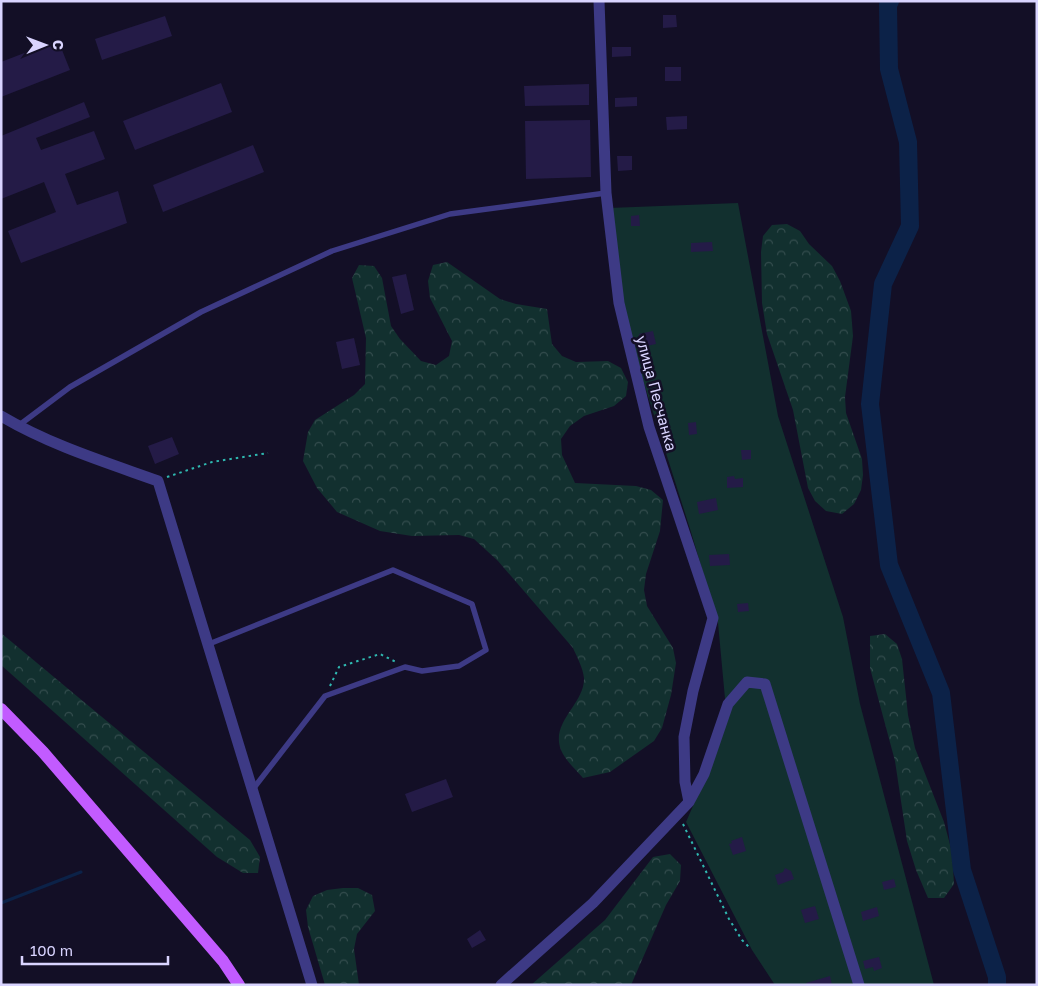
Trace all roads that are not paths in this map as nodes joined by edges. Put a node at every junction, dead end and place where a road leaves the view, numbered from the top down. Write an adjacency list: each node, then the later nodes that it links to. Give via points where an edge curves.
1 (599, 1): 2 (street, улица Песчанка)
2 (606, 193): 4 (lane, via 450,214 332,251 201,312 70,387); 8 (street, улица Песчанка, via 618,303 648,427 713,618 684,737)
3 (1, 416): 4 (street)
4 (18, 426): 5 (street, via 83,454 158,480)
5 (209, 644): 7 (street); 7 (lane, via 393,570 472,604 486,650 459,666 422,670 405,667 324,696)
6 (1, 709): 9 (main road, via 43,752 223,960)
7 (253, 788): 10 (street)
8 (689, 802): 11 (street, via 593,903); 12 (street, via 704,774 728,704 747,682 765,684)
9 (239, 985)
10 (312, 985)
11 (501, 985)
12 (859, 985)

